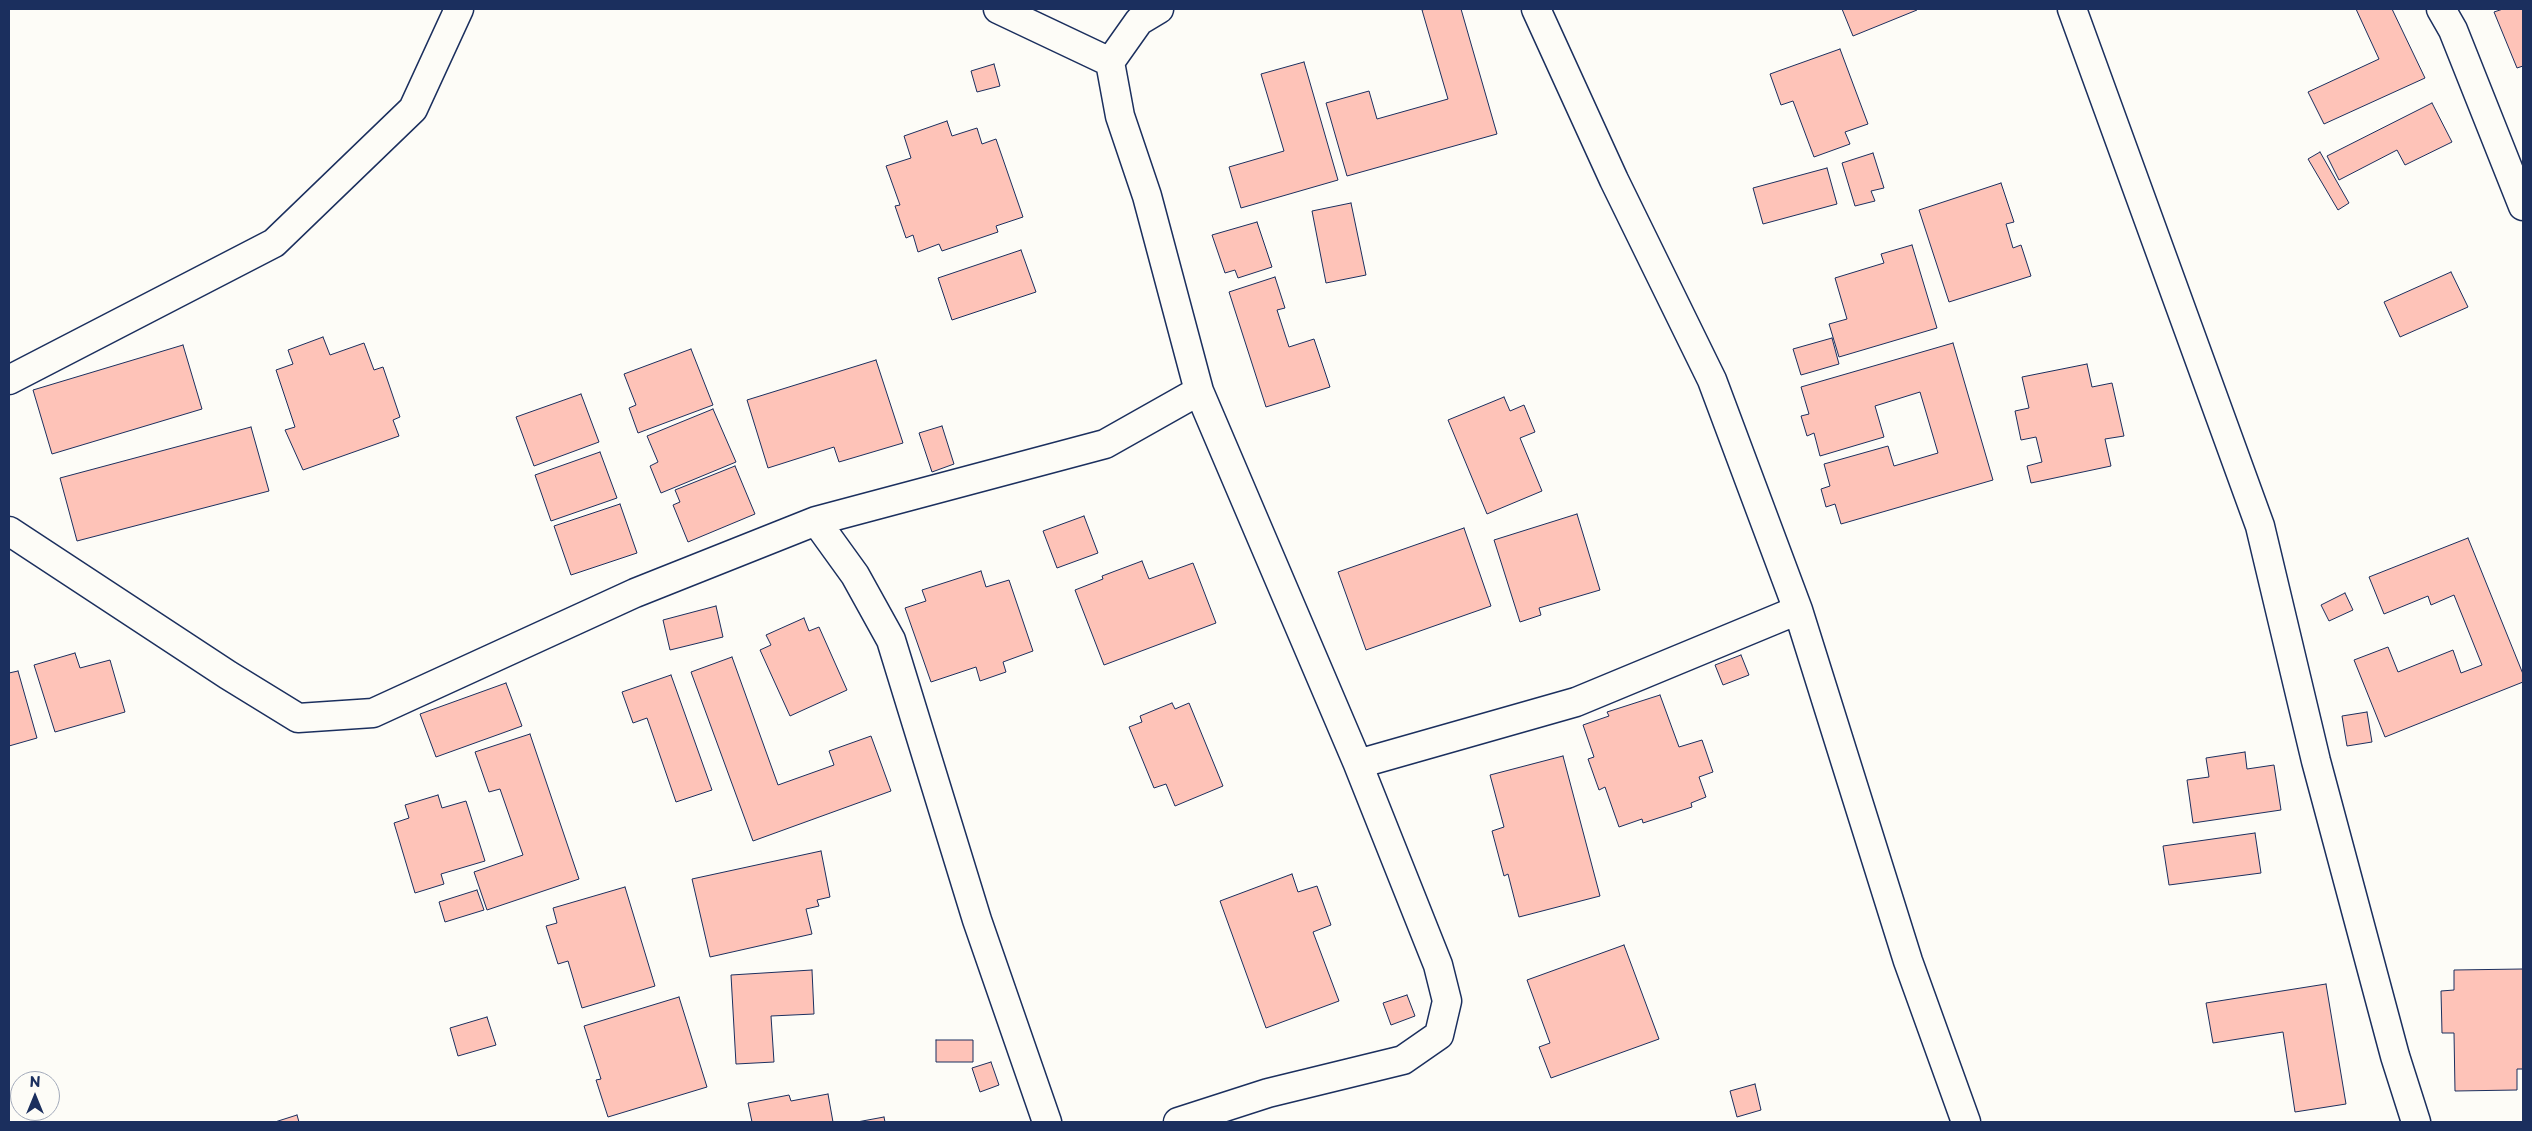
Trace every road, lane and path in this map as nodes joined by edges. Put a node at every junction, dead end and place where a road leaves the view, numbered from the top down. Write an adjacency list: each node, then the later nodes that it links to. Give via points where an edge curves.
1 (459, 9): 9 (street, via 413,109 274,243)
2 (998, 9): 7 (street)
3 (1159, 9): 7 (street, via 1139,21)
4 (1536, 9): 13 (street, via 1614,180 1712,380)
5 (2072, 9): 18 (street, via 2260,526 2316,761 2395,1056)
6 (2441, 9): 8 (street, via 2453,30)
7 (1110, 62): 10 (street, via 1120,116 1147,196)
8 (2523, 206)
9 (9, 380)
10 (1199, 390): 11 (street, via 1105,444); 14 (street)
11 (816, 521): 12 (street, via 635,593 373,713 298,718); 15 (street, via 855,575 891,640 977,920)
12 (9, 531)
13 (1798, 610): 14 (street, via 1576,702); 17 (street, via 1908,961)
14 (1358, 764): 16 (street, via 1438,964 1447,1001 1439,1035 1403,1060 1268,1094)
15 (1047, 1122)
16 (1178, 1122)
17 (1966, 1122)
18 (2416, 1122)

